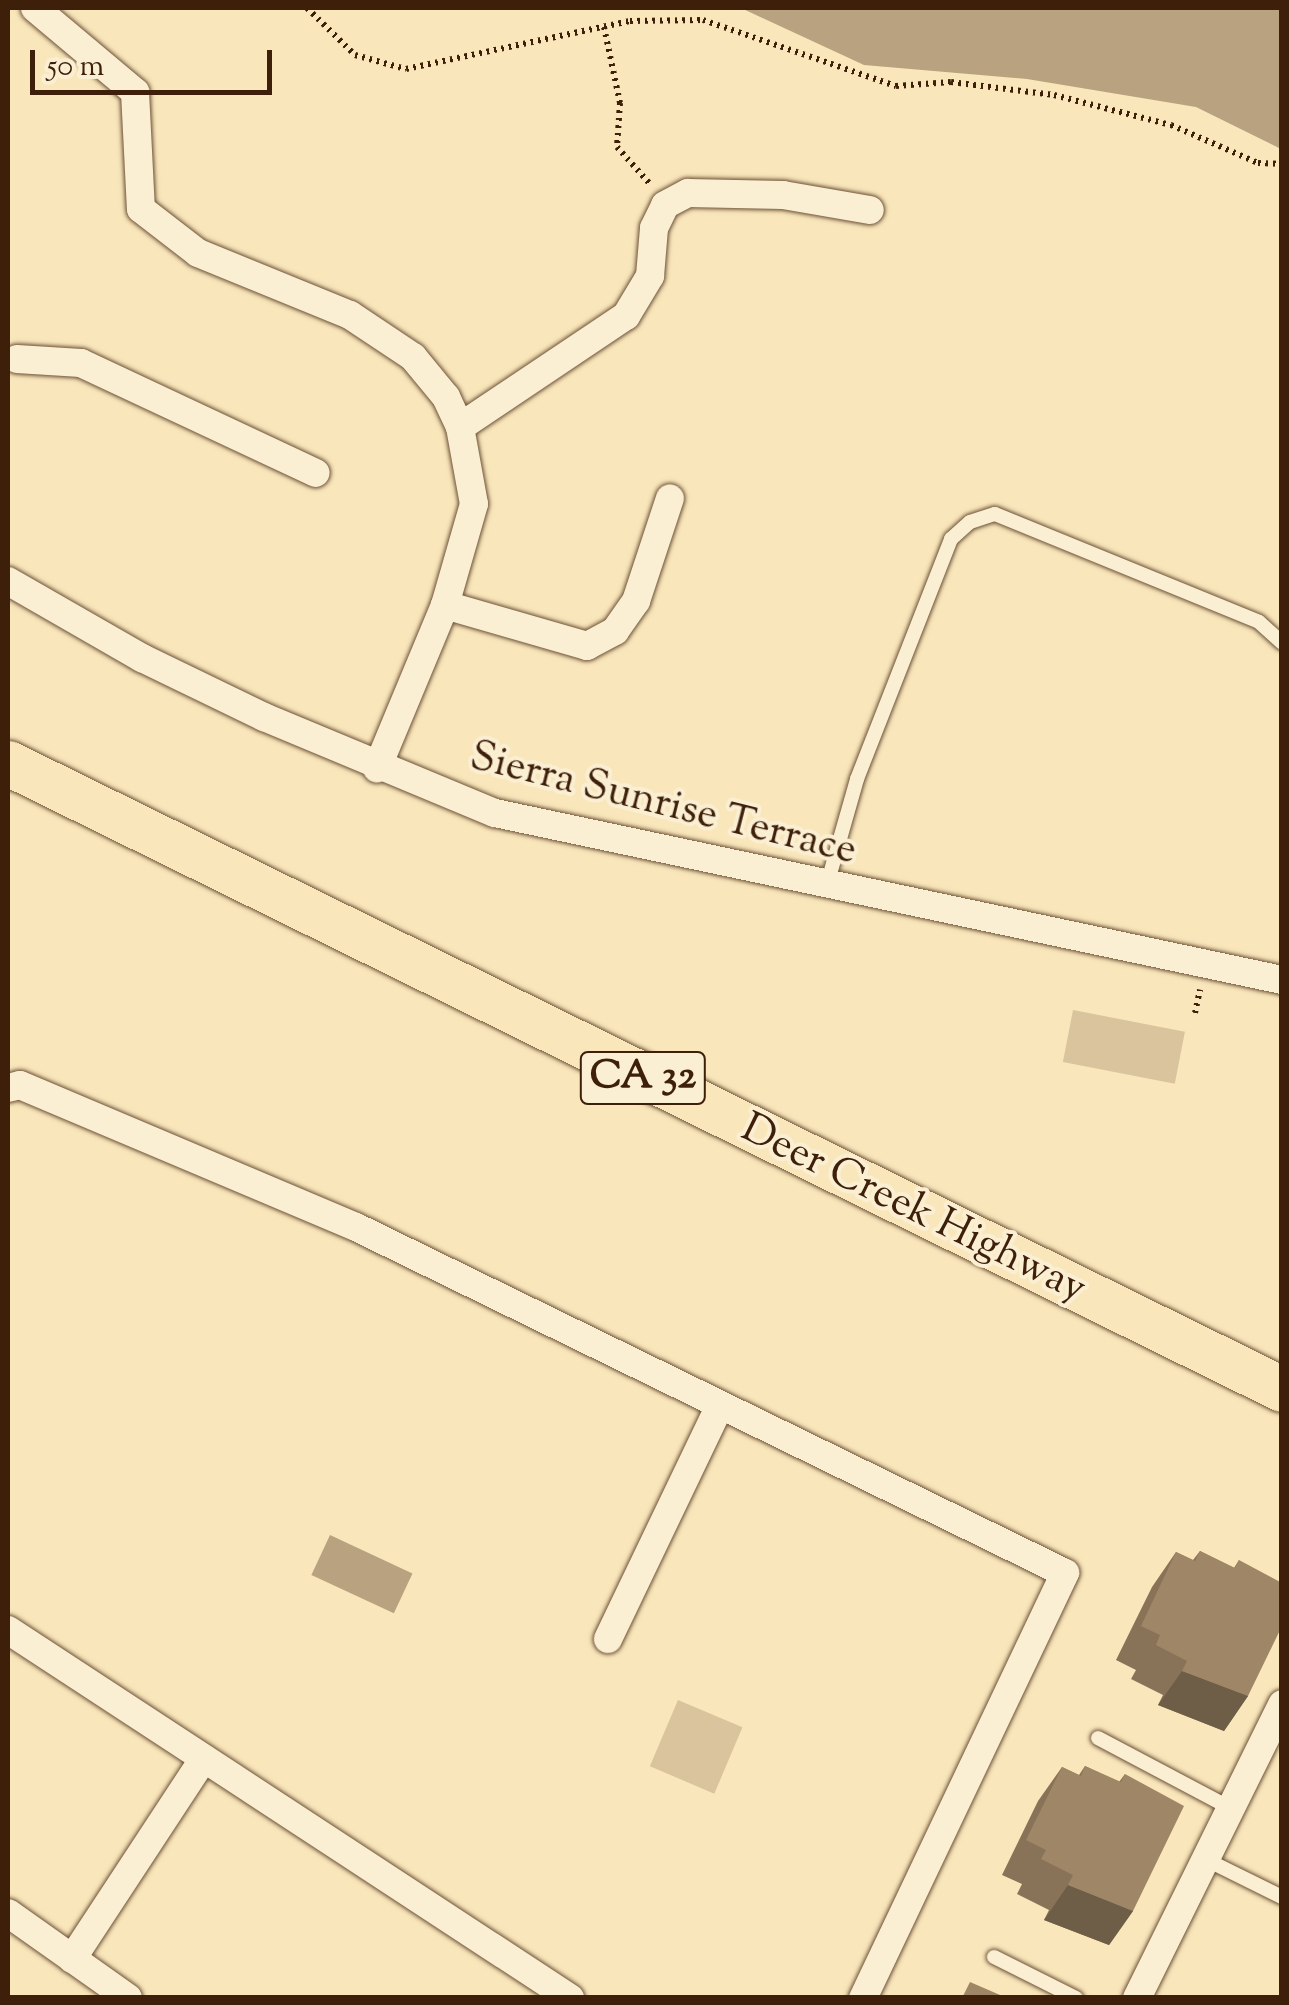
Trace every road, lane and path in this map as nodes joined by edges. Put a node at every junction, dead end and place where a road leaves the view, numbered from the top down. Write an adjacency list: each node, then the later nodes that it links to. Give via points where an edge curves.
1 (35, 8): 8 (street, via 135,92 141,209 198,254 350,315 413,357 446,397)
2 (307, 8): 3 (path, via 355,55 406,69)
3 (604, 26): 4 (path, via 703,20 896,86 952,82 1054,94 1172,126 1258,163); 5 (path, via 620,102 617,147)
4 (1282, 164)
5 (666, 205): 6 (street, via 688,193 764,194); 8 (street, via 654,228 650,276 626,316)
6 (870, 210)
7 (11, 363): 9 (street, via 81,362)
8 (460, 427): 12 (street, via 474,504)
9 (316, 472)
10 (670, 498): 12 (street, via 636,600 615,630 587,646)
11 (8, 581): 15 (street, Sierra Sunrise Terrace, via 142,658)
12 (445, 606): 15 (street)
13 (1282, 643): 16 (lane, via 1260,622 995,514 970,522 951,539 857,778)
14 (8, 762): 21 (main road, Deer Creek Highway / CA 32)
15 (376, 768): 16 (street, Sierra Sunrise Terrace, via 495,813)
16 (826, 888): 17 (street, Sierra Sunrise Terrace)
17 (1282, 980)
18 (1201, 983): 19 (path)
19 (1195, 1013)
20 (8, 1088): 22 (street, via 20,1085 356,1228)
21 (1282, 1389)
22 (720, 1405): 24 (street); 36 (street, via 1064,1574)
23 (8, 1630): 27 (street)
24 (608, 1639)
25 (1282, 1704): 28 (street)
26 (1098, 1738): 28 (lane)
27 (204, 1758): 33 (street); 35 (street)
28 (1230, 1808): 29 (street)
29 (1205, 1860): 30 (lane); 38 (street)
30 (1282, 1897)
31 (8, 1913): 33 (street)
32 (994, 1957): 37 (lane)
33 (72, 1958): 34 (street)
34 (128, 1998)
35 (570, 1998)
36 (863, 1998)
37 (1076, 1998)
38 (1137, 1998)

